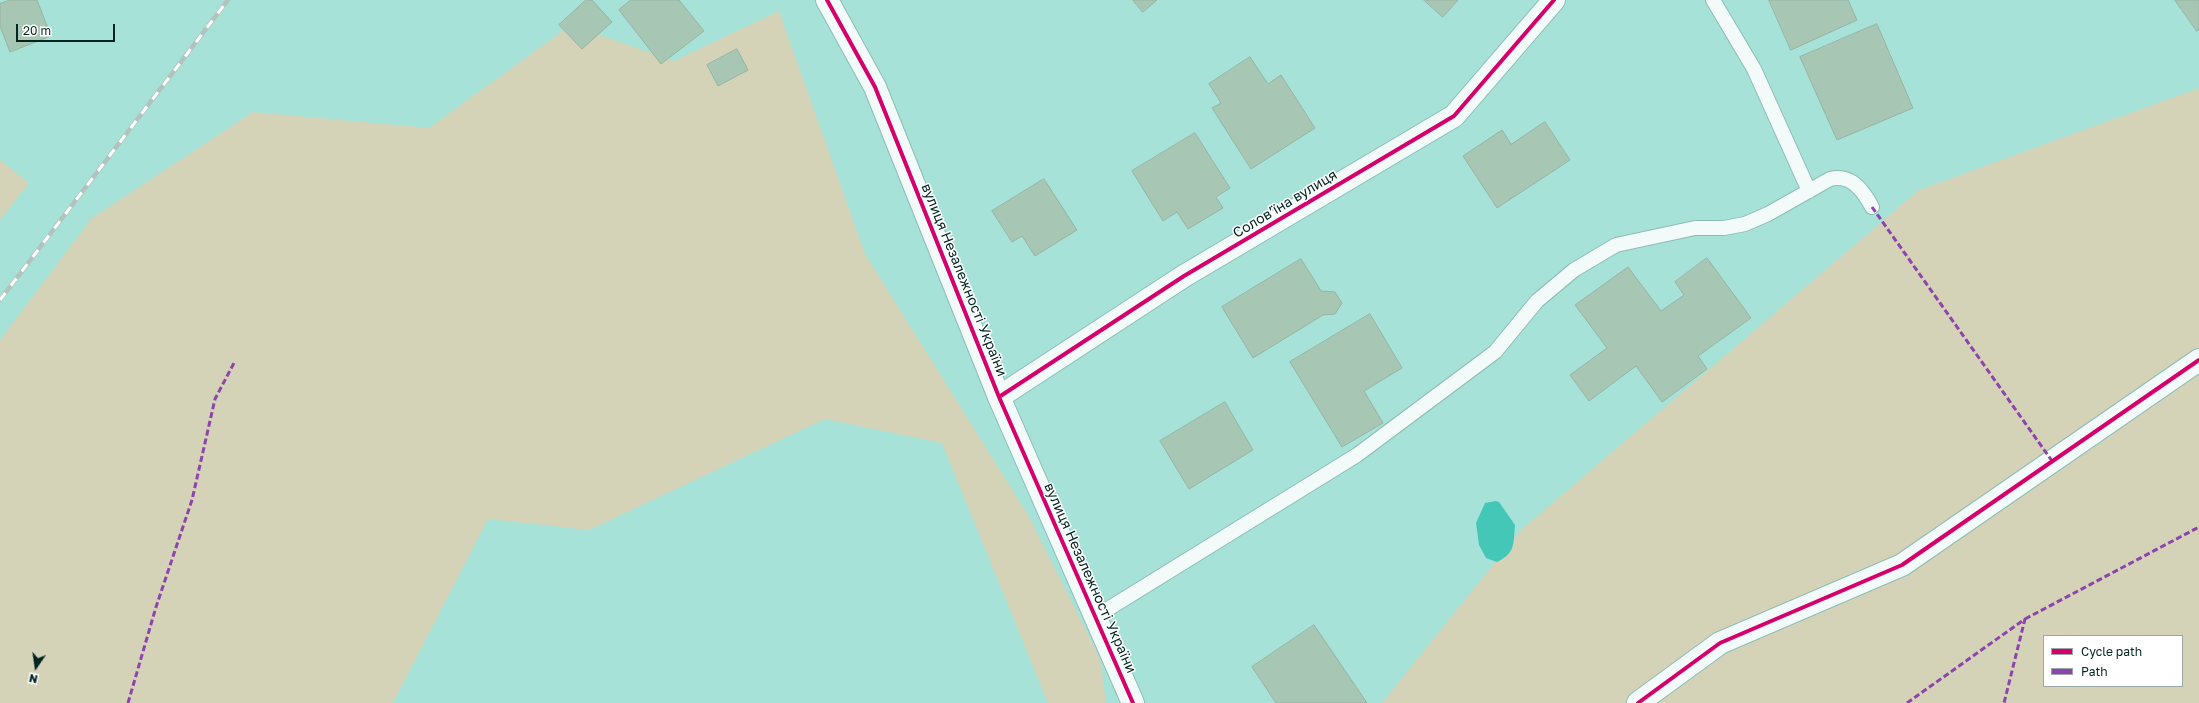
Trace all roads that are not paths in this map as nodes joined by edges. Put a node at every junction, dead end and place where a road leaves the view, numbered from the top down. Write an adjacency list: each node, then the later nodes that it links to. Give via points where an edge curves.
1 (827, 0): 7 (street, вулиця Незалежності України, via 875,87)
2 (1554, 0): 7 (street, Соловʼїна вулиця, via 1454,116 1184,276)
3 (1713, 0): 4 (lane, via 1754,69)
4 (1809, 191): 5 (lane, via 1838,177 1860,188); 8 (lane, via 1745,224 1689,230 1616,245 1574,270 1537,302 1495,352 1357,455)
5 (1872, 206)
6 (2199, 360): 10 (street, via 1902,565 1720,643)
7 (999, 397): 8 (street, вулиця Незалежності України)
8 (1095, 617): 9 (street, вулиця Незалежності України)
9 (1133, 703)
10 (1638, 703)

